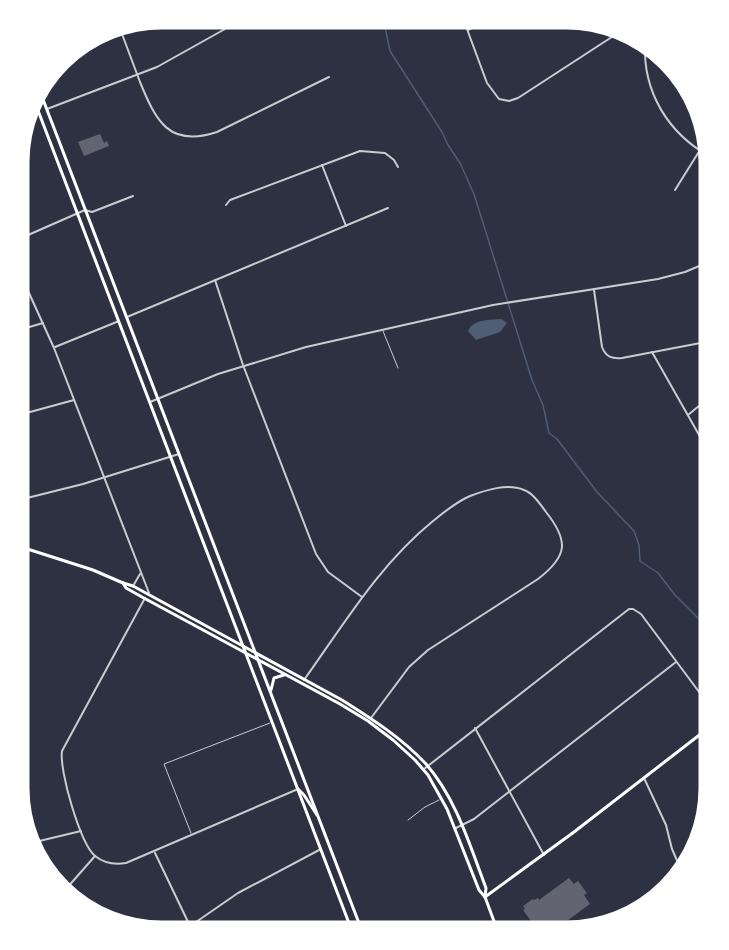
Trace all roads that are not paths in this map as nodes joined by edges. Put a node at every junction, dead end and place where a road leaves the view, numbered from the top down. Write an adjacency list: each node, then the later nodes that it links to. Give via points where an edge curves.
1 (472, 28): 3 (street)
2 (226, 29): 7 (street, via 167,63)
3 (468, 30): 5 (street, via 487,83 499,99 509,101)
4 (122, 35): 7 (street)
5 (612, 37)
6 (645, 54): 12 (street, via 649,81 660,110 683,138)
7 (137, 75): 8 (street, via 152,111 163,124 176,133 199,137 217,132); 10 (street)
8 (329, 76)
9 (44, 101): 10 (main road)
10 (47, 109): 20 (main road)
11 (38, 112): 21 (main road)
12 (700, 150)
13 (699, 151): 16 (street)
14 (322, 165): 15 (street, via 360,152 385,153); 18 (street, via 230,200); 22 (street)
15 (398, 167)
16 (675, 190)
17 (133, 196): 20 (street, via 92,212)
18 (226, 205)
19 (388, 208): 22 (street)
20 (85, 210): 21 (street); 28 (main road)
21 (77, 213): 23 (street); 29 (main road)
22 (346, 226): 25 (street)
23 (28, 235)
24 (700, 266): 27 (street, via 667,277)
25 (215, 280): 28 (street); 36 (street)
26 (28, 290): 30 (street)
27 (594, 290): 32 (street, via 493,305); 35 (street, via 606,355 617,358)
28 (127, 317): 38 (main road)
29 (119, 321): 34 (street); 40 (main road)
30 (43, 323): 31 (street); 34 (street)
31 (28, 327)
32 (383, 329): 36 (street); 37 (lane)
33 (700, 343): 35 (street)
34 (54, 348): 39 (street)
35 (652, 352): 43 (street)
36 (243, 365): 38 (street); 54 (street, via 316,554 328,572)
37 (398, 368)
38 (158, 399): 40 (street); 45 (main road)
39 (74, 400): 42 (street); 47 (street)
40 (150, 402): 46 (main road)
41 (700, 405): 43 (street)
42 (28, 413)
43 (687, 416): 44 (street)
44 (700, 438)
45 (179, 453): 46 (street); 58 (main road)
46 (170, 456): 47 (street); 56 (main road)
47 (104, 477): 48 (street); 50 (street)
48 (28, 498)
49 (28, 549): 51 (main road)
50 (140, 571): 52 (street); 53 (street)
51 (123, 583): 52 (main road); 55 (main road)
52 (133, 586): 53 (main road)
53 (149, 594): 56 (main road)
54 (362, 597): 62 (street); 65 (street, via 405,546 470,496 508,487 523,489 561,532 562,550 551,569 428,650)
55 (145, 598): 57 (main road); 78 (street, via 62,751 61,766)
56 (245, 648): 57 (main road); 58 (main road)
57 (248, 655): 59 (main road); 66 (main road)
58 (256, 655): 59 (main road); 62 (main road)
59 (259, 661): 61 (main road); 63 (main road)
60 (676, 662): 64 (street); 67 (street, via 641,614 633,609); 72 (street)
61 (284, 675): 63 (main road, via 274,678); 65 (main road)
62 (304, 680): 65 (main road)
63 (270, 691): 74 (main road)
64 (700, 694)
65 (369, 720): 69 (main road)
66 (272, 723): 71 (main road); 79 (lane, via 164,764)
67 (475, 728): 69 (street); 72 (street)
68 (700, 734): 70 (main road)
69 (425, 767): 73 (main road); 76 (main road, via 446,792)
70 (644, 778): 83 (main road); 85 (street)
71 (298, 789): 74 (main road); 79 (street); 81 (main road)
72 (509, 792): 76 (street); 83 (street)
73 (442, 798): 75 (lane); 77 (main road)
74 (318, 816): 91 (main road)
75 (408, 820)
76 (462, 826): 77 (street); 87 (main road, via 486,888)
77 (456, 828): 87 (main road)
78 (81, 831): 80 (street); 84 (street)
79 (192, 836): 82 (street)
80 (40, 841)
81 (321, 849): 89 (street, via 238,893); 90 (main road)
82 (154, 852): 84 (street, via 118,864); 88 (street)
83 (544, 855): 87 (main road)
84 (95, 856): 86 (street)
85 (678, 862)
86 (70, 884)
87 (485, 897): 92 (main road)
88 (188, 922)
89 (196, 922)
90 (349, 922)
91 (359, 922)
92 (494, 922)

